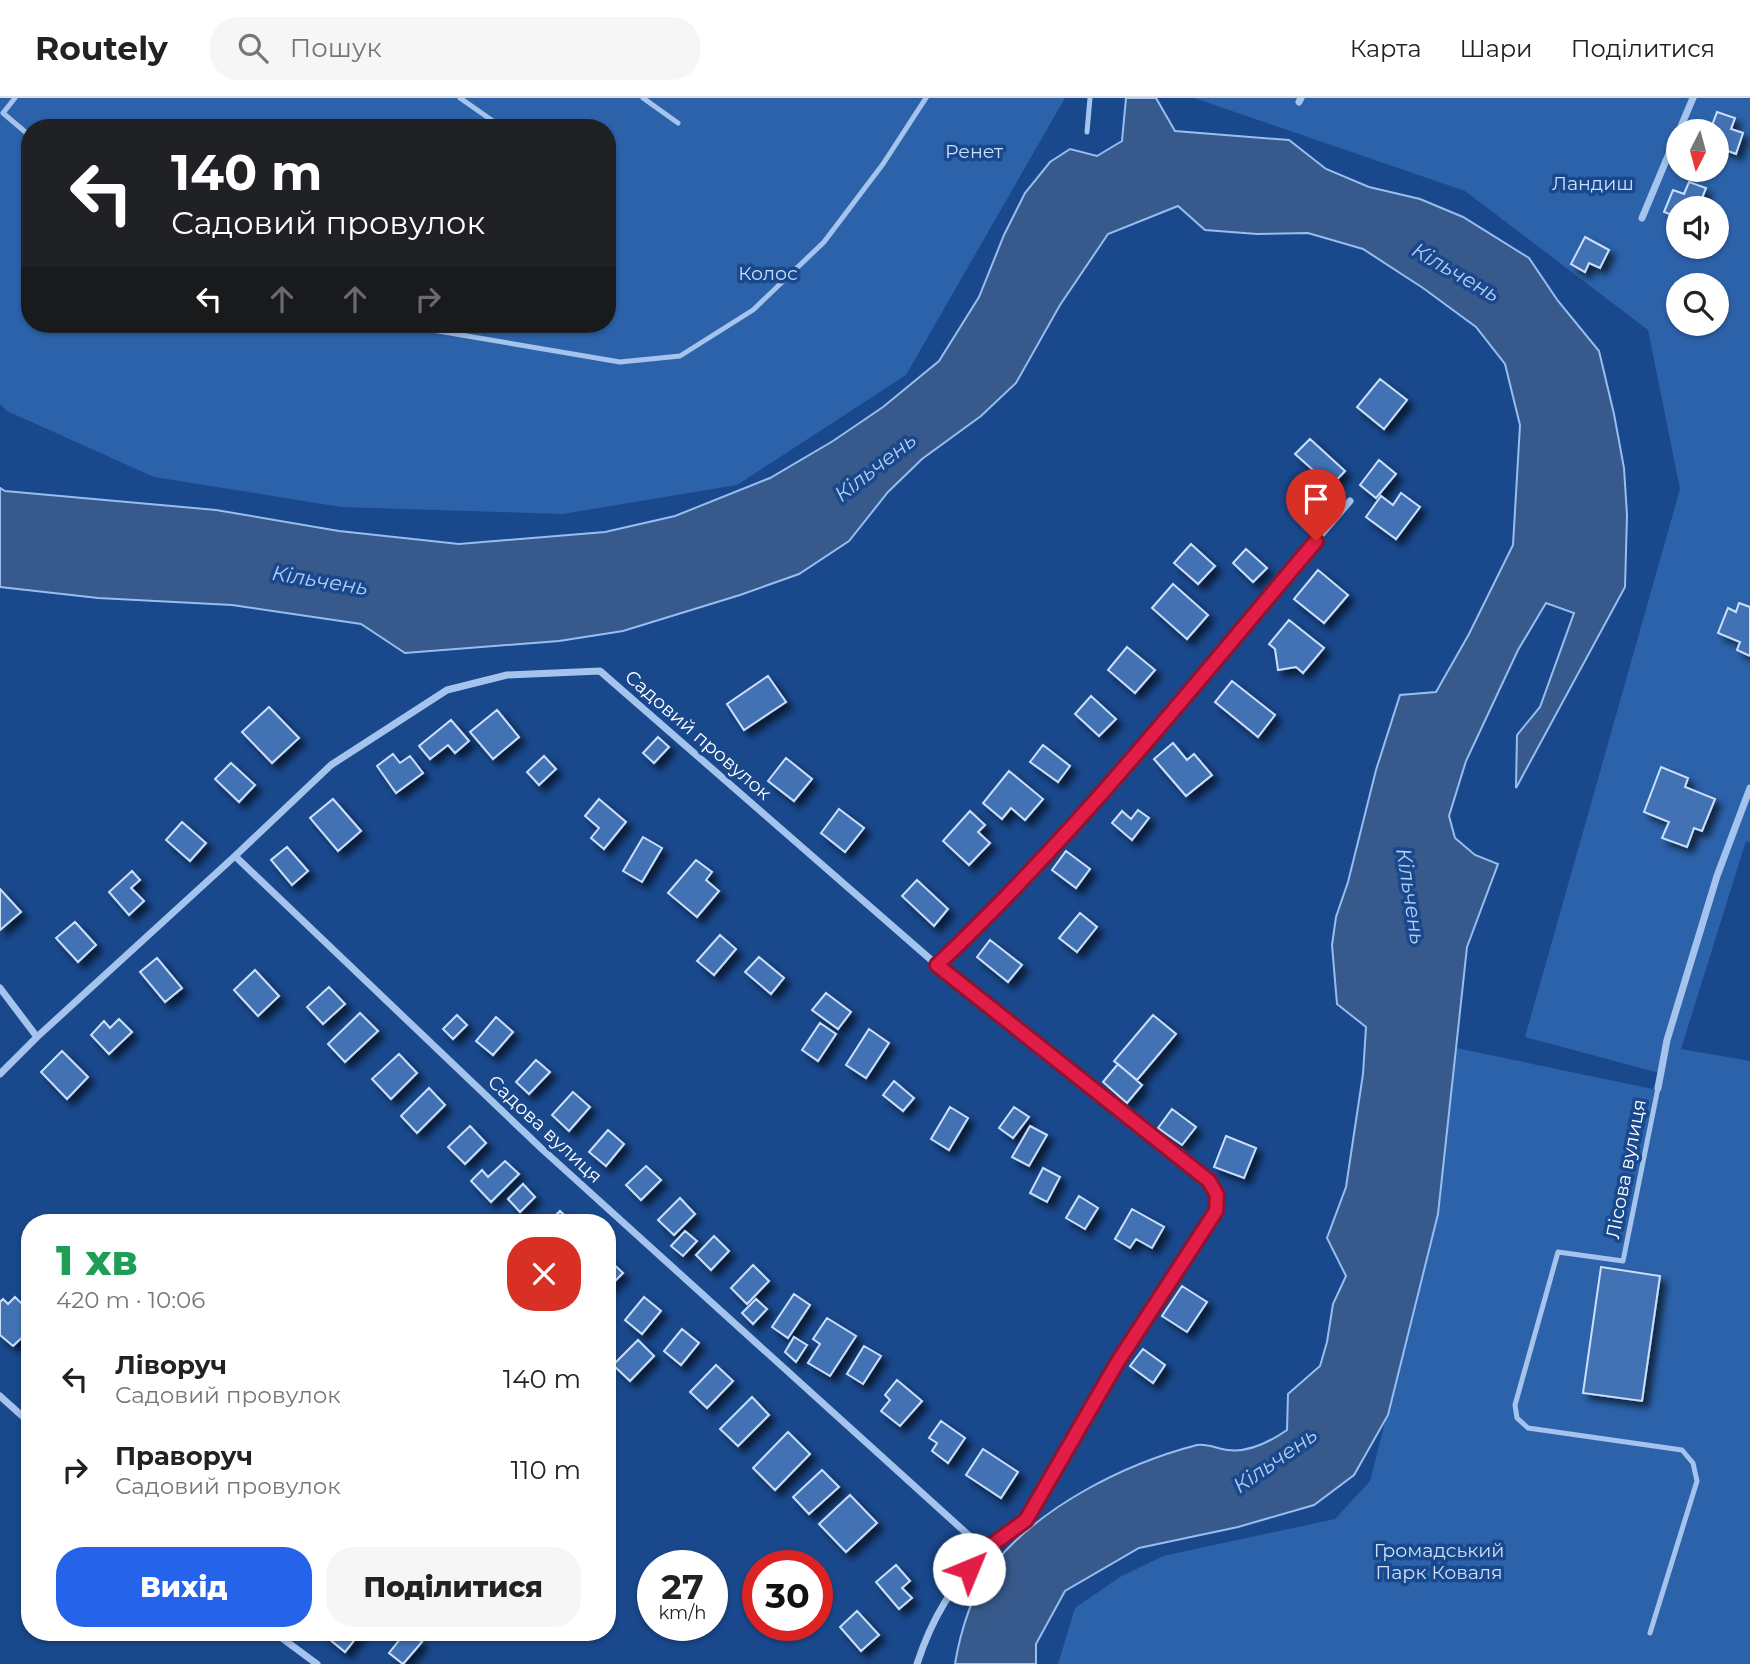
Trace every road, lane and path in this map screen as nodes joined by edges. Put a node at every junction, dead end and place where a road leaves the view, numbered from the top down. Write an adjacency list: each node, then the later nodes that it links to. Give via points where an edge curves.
1 (15, 98): 10 (lane, via 4,113)
2 (460, 98): 7 (lane)
3 (643, 98): 9 (lane)
4 (926, 98): 14 (lane, via 824,242 752,310 680,356 620,362)
5 (1090, 98): 11 (lane)
6 (1693, 98): 8 (street)
7 (490, 119)
8 (1684, 119)
9 (678, 123)
10 (21, 128)
11 (1087, 132)
12 (1666, 162): 13 (street)
13 (1642, 218)
14 (450, 333)
15 (1350, 501): 18 (street, via 1113,778 997,908)
16 (1750, 788): 22 (street, Лісова вулиця, via 1713,888 1667,1040)
17 (236, 856): 18 (street, Садовий провулок, via 331,765 447,691 508,675 600,671); 20 (street); 23 (street, Садова вулиця)
18 (937, 965): 27 (street, Садовий провулок, via 1209,1181 1217,1195 1216,1211 1117,1363 1026,1520)
19 (0, 988): 20 (street)
20 (37, 1037): 21 (street)
21 (0, 1074)
22 (1658, 1088): 28 (lane, Лісова вулиця, via 1623,1261 1558,1252 1515,1405 1517,1418 1528,1428 1682,1450 1693,1463 1697,1481)
23 (614, 1214)
24 (616, 1216): 27 (street, Садова вулиця)
25 (0, 1396): 26 (street)
26 (21, 1415)
27 (985, 1550): 31 (street, via 953,1587)
28 (1650, 1633)
29 (286, 1641): 30 (street)
30 (317, 1664)
31 (917, 1664)

